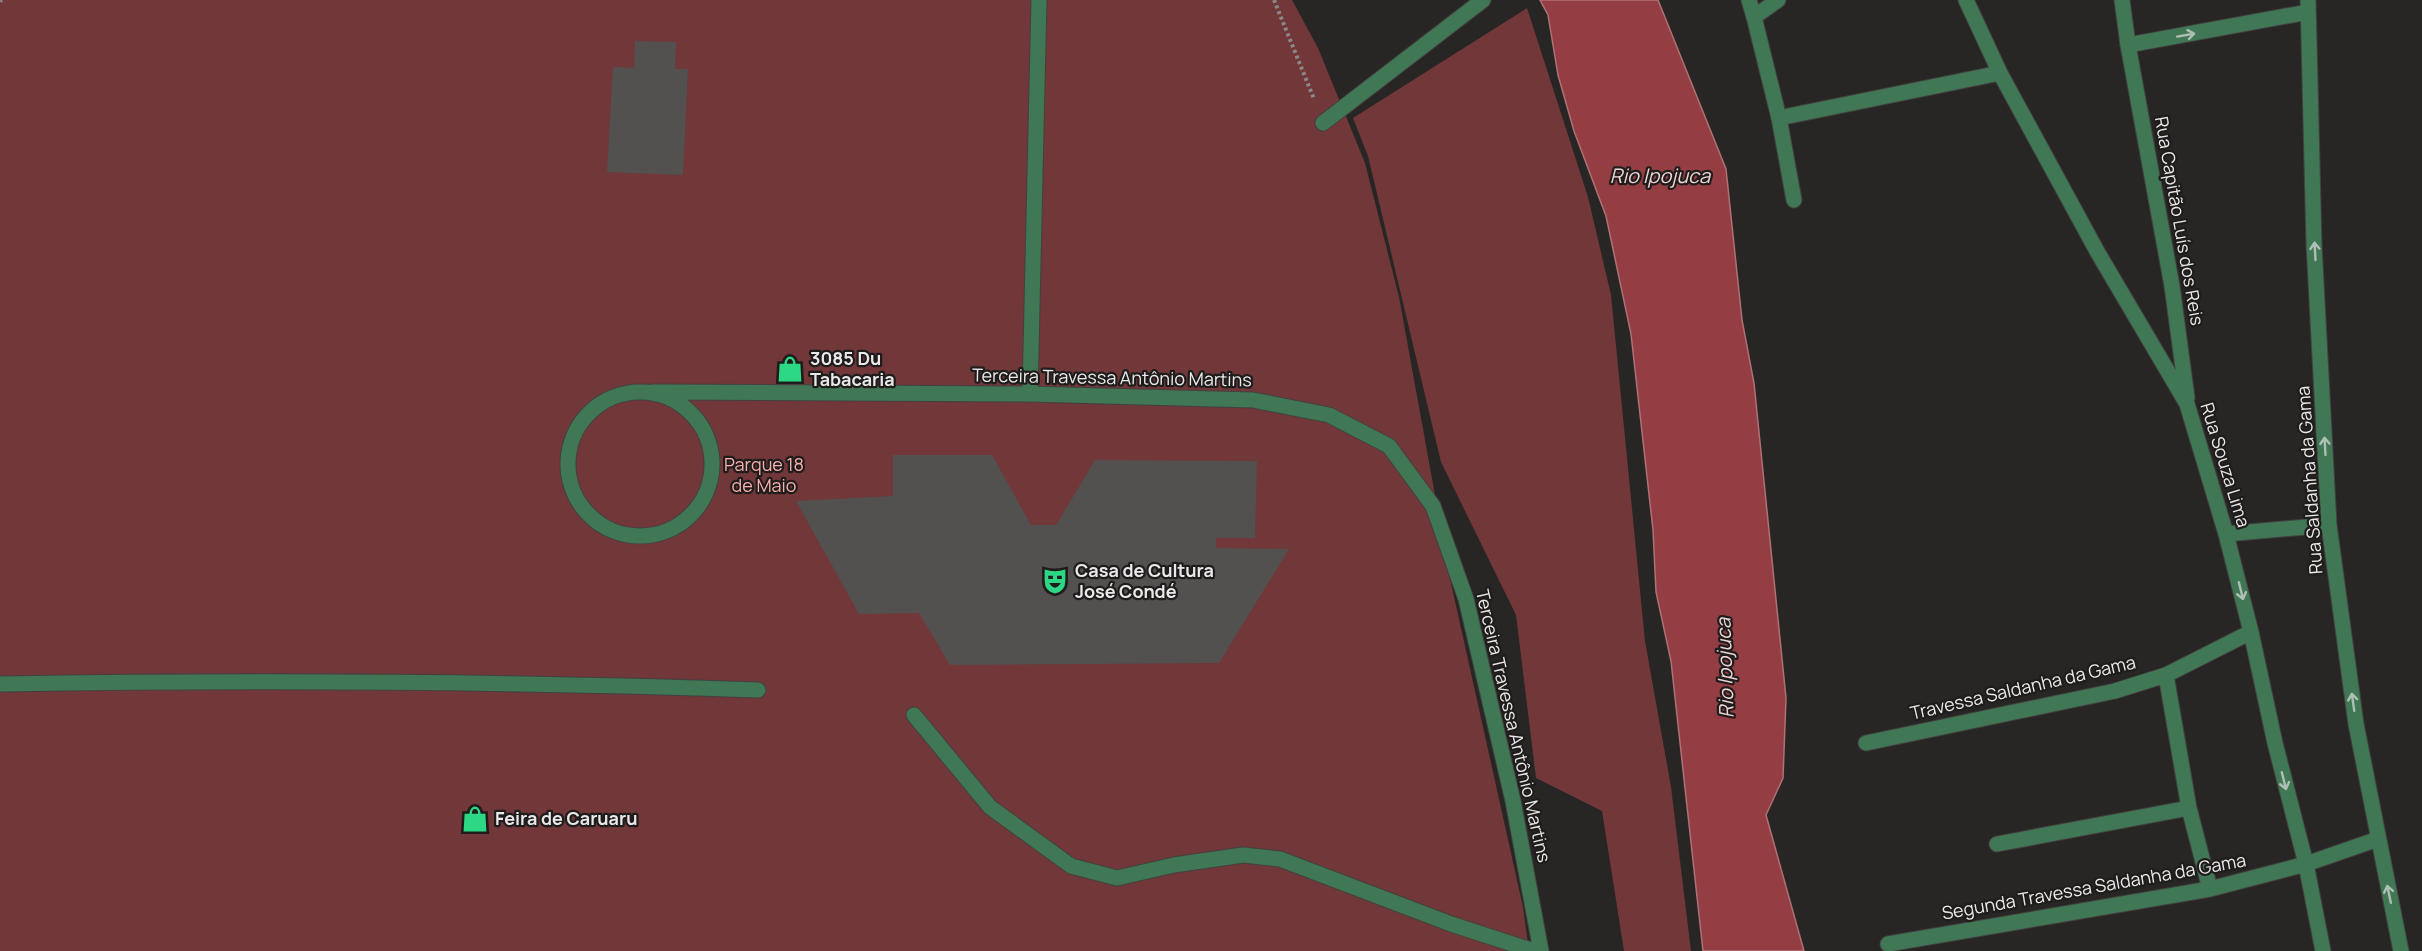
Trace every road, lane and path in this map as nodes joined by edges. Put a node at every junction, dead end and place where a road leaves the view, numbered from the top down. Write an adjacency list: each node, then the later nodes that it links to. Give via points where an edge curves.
1 (1039, 0): 16 (street)
2 (1274, 0): 13 (path)
3 (1483, 0): 13 (street)
4 (1749, 0): 9 (street)
5 (1778, 0): 9 (street)
6 (1966, 0): 11 (street, Rua Souza Lima)
7 (2122, 0): 10 (street, Rua Capitão Luís dos Reis)
8 (2308, 6): 10 (street, one-way to 8); 18 (street, Rua Saldanha da Gama, one-way to 8, via 2314,245)
9 (1754, 17): 12 (street)
10 (2128, 45): 17 (street, Rua Capitão Luís dos Reis, via 2172,286)
11 (2000, 73): 12 (street); 17 (street, Rua Souza Lima, via 2098,253)
12 (1779, 118): 14 (street)
13 (1323, 123)
14 (1794, 200)
15 (652, 393): 15 (street, via 627,393 604,401 585,417 572,437 566,461 569,486 581,508 598,525 621,535 646,537 669,531 688,519 703,501 711,479 712,456 706,434 693,414 674,400); 16 (street, Terceira Travessa Antônio Martins)
16 (1030, 394): 33 (street, Terceira Travessa Antônio Martins, via 1253,399 1329,415 1389,446 1433,506 1466,599 1513,801)
17 (2187, 404): 19 (street, Rua Souza Lima)
18 (2329, 525): 19 (street); 27 (street, Rua Saldanha da Gama, one-way to 18, via 2356,724)
19 (2226, 534): 20 (street, Rua Souza Lima, one-way to 20)
20 (2251, 632): 21 (street, Travessa Saldanha da Gama); 29 (street, Rua Souza Lima, one-way to 29)
21 (2166, 675): 25 (street, Travessa Saldanha da Gama, via 2077,700); 26 (street)
22 (0, 684): 23 (street, via 573,684)
23 (758, 690)
24 (914, 715): 32 (street, via 990,807 1071,866 1117,878 1243,855 1280,859)
25 (1866, 742)
26 (2188, 808): 28 (street); 30 (street)
27 (2378, 839): 29 (street, Segunda Travessa Saldanha da Gama); 35 (street, Rua Saldanha da Gama, one-way to 27)
28 (1997, 844)
29 (2306, 864): 30 (street, Segunda Travessa Saldanha da Gama); 34 (street, Rua Souza Lima)
30 (2210, 889): 31 (street, Segunda Travessa Saldanha da Gama)
31 (1888, 944)
32 (1534, 951)
33 (1541, 951)
34 (2323, 951)
35 (2401, 951)

